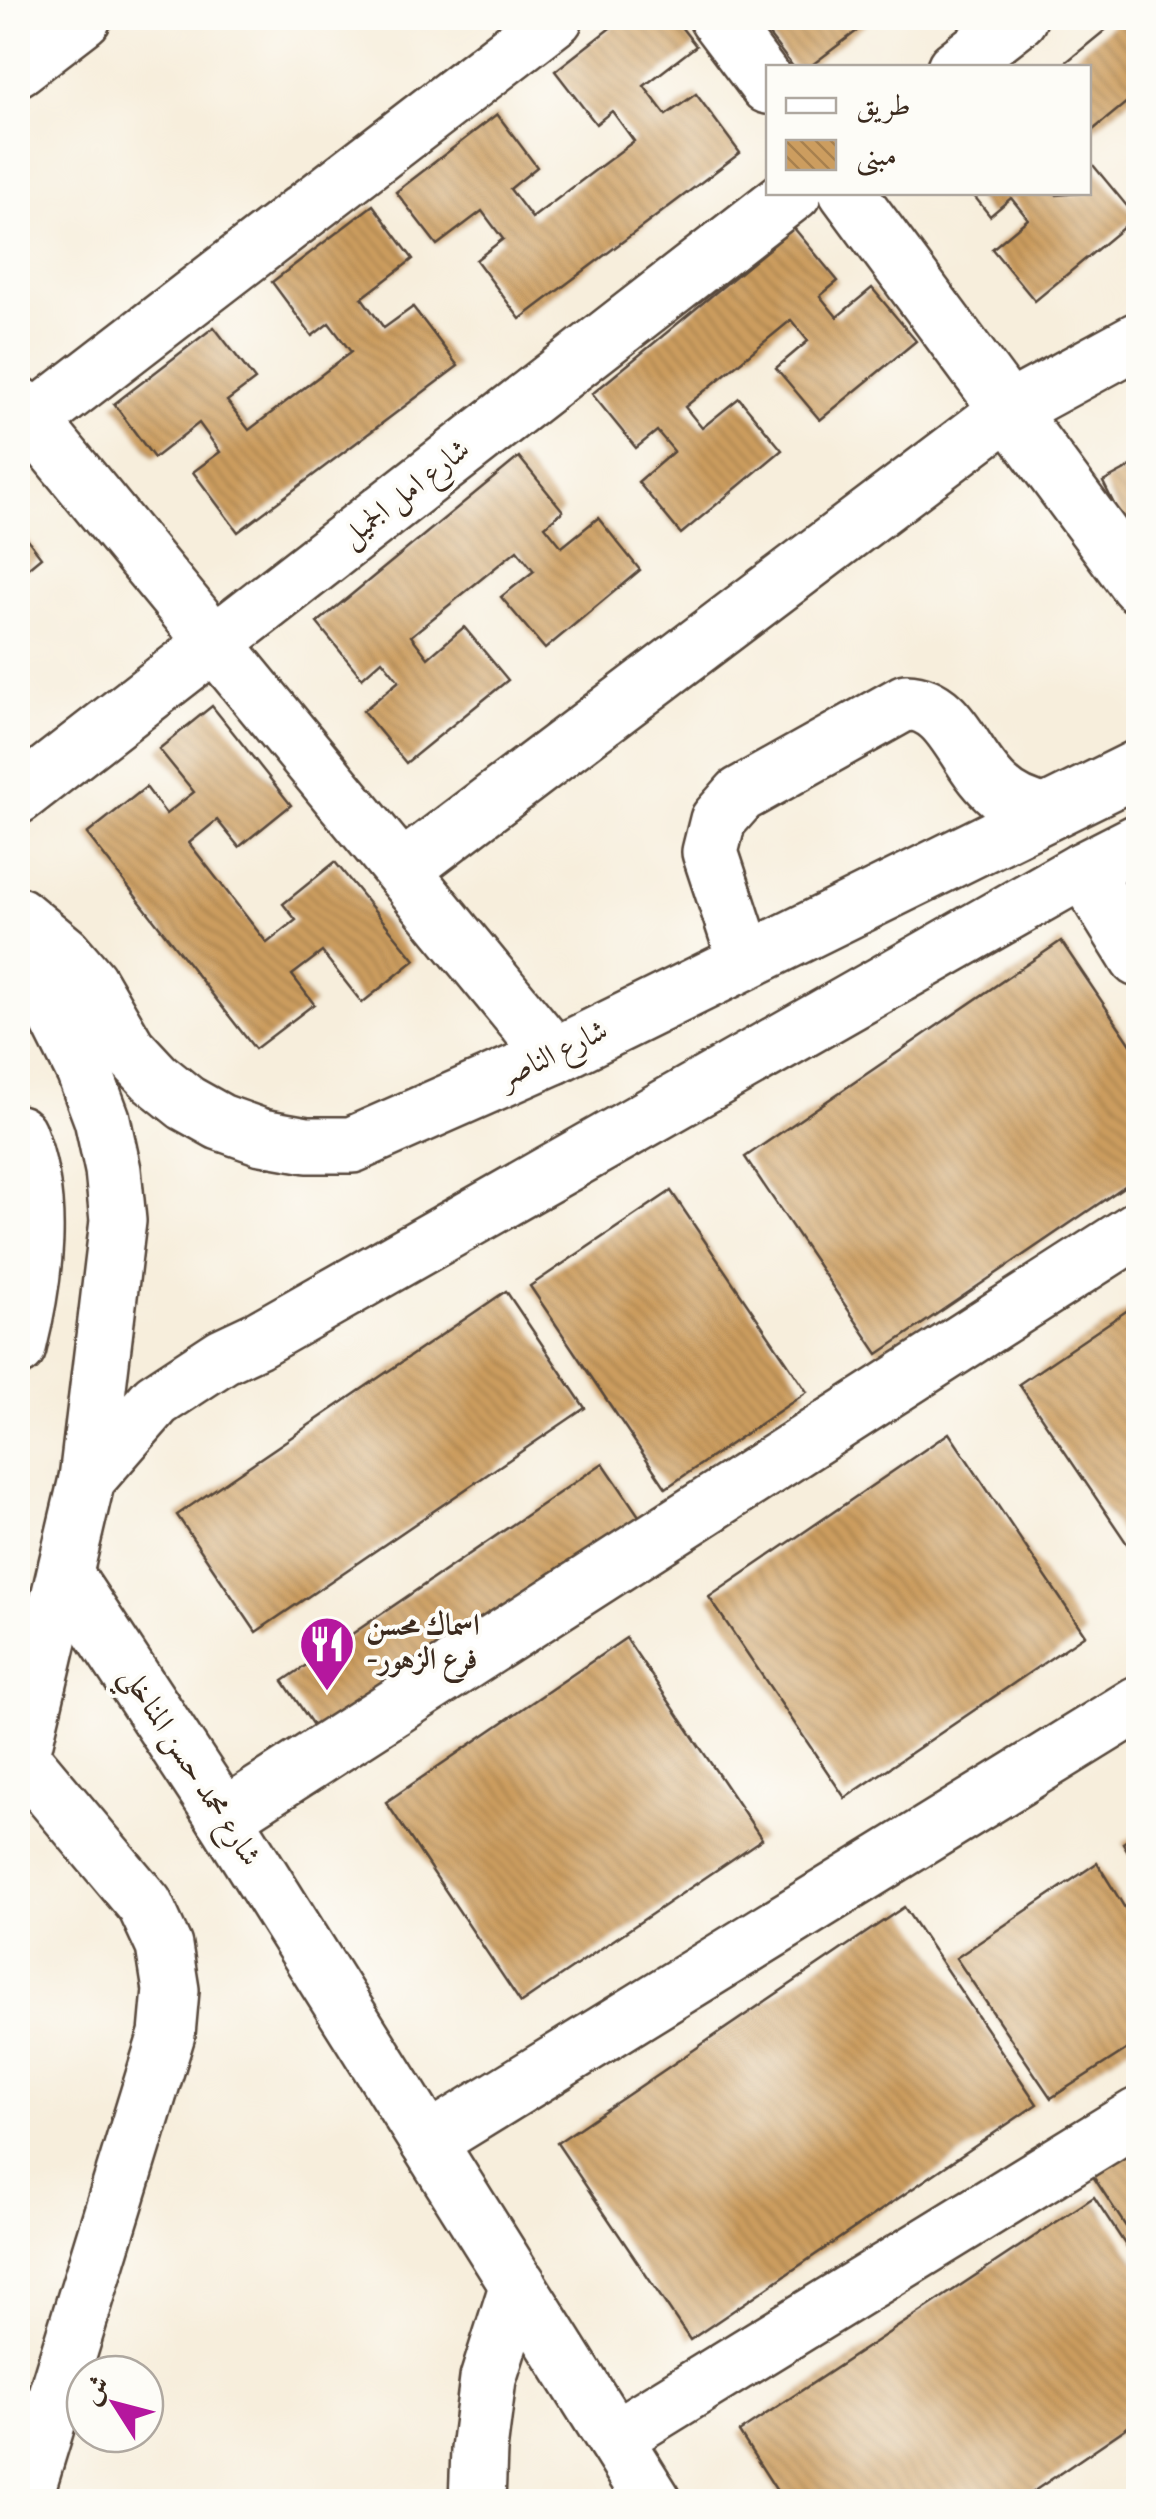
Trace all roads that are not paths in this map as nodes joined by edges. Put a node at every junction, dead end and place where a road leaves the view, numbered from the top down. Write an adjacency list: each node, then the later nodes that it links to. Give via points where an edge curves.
1 (83, 18): 6 (street)
2 (555, 18): 12 (street)
3 (717, 18): 7 (street)
4 (1019, 18): 5 (street)
5 (959, 65)
6 (18, 68)
7 (766, 83)
8 (790, 195): 14 (street, شارع امل الجميل)
9 (849, 195): 11 (street)
10 (1138, 340): 11 (street)
11 (1010, 410): 13 (street); 19 (street)
12 (25, 413): 14 (street)
13 (1138, 585)
14 (215, 643): 16 (street, شارع امل الجميل); 19 (street)
15 (1138, 768): 17 (street, شارع الناصر)
16 (18, 796)
17 (1046, 813): 23 (street, شارع الناصر); 23 (street, via 995,791 944,717 906,702 740,795 718,820 710,852)
18 (1138, 842): 20 (street)
19 (402, 870): 25 (street)
20 (1083, 870): 22 (street); 29 (street, via 223,1356 156,1400)
21 (18, 915): 25 (street, شارع الناصر, via 89,982 128,1050 155,1078 186,1103 262,1138 352,1145)
22 (1138, 959)
23 (746, 961): 25 (street, شارع الناصر)
24 (18, 964): 29 (street, via 84,1071 113,1170 118,1221)
25 (554, 1056)
26 (18, 1133): 28 (street, via 35,1213 34,1284)
27 (1138, 1229): 33 (street)
28 (18, 1348)
29 (86, 1479): 30 (street)
30 (65, 1575): 32 (street); 33 (street, شارع محمد حسن المناخلي)
31 (1138, 1704): 35 (street)
32 (20, 1764): 38 (street, via 144,1906 164,1946 171,1990 167,2034)
33 (224, 1816): 35 (street, شارع محمد حسن المناخلي)
34 (1138, 2116): 37 (street)
35 (428, 2142): 36 (street, شارع محمد حسن المناخلي)
36 (518, 2284): 37 (street, شارع محمد حسن المناخلي); 39 (street, via 488,2379)
37 (614, 2438): 40 (street, شارع محمد حسن المناخلي)
38 (23, 2502)
39 (477, 2502)
40 (654, 2502)

